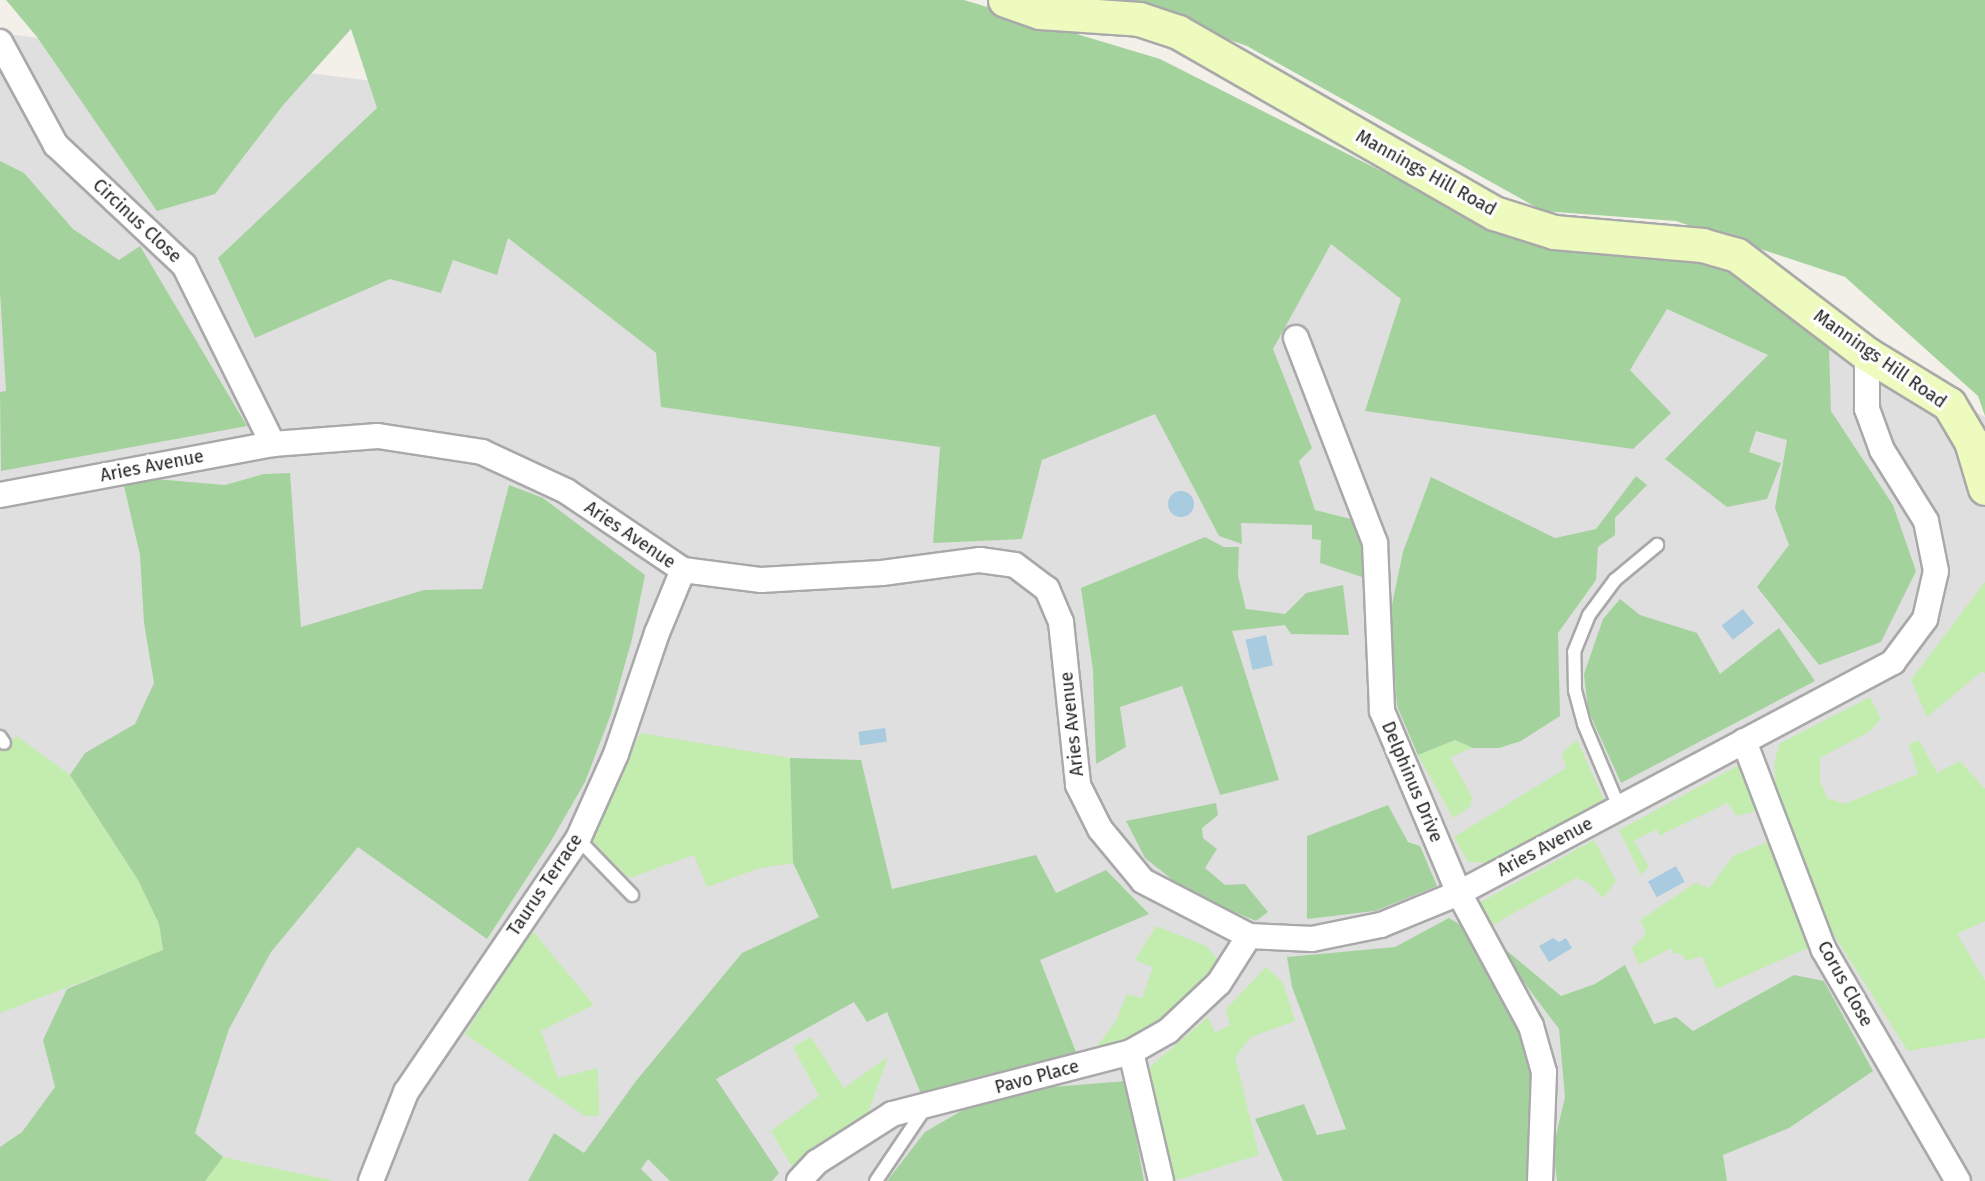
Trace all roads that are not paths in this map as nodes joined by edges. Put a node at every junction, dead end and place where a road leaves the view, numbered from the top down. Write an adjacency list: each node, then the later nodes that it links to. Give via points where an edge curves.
1 (1005, 0): 4 (main road, Mannings Hill Road, via 1040,12 1139,19 1178,32 1494,213 1554,232 1702,245 1737,255)
2 (0, 42): 5 (street, Circinus Close, via 57,145 184,265)
3 (1296, 338): 13 (street, Delphinus Drive, via 1375,543 1382,711)
4 (1867, 354): 6 (main road, Mannings Hill Road, via 1949,404 1971,441); 10 (street, Aries Avenue, via 1867,409 1882,450 1926,521 1936,571 1925,619 1893,662)
5 (273, 444): 7 (street, Aries Avenue); 9 (street, Aries Avenue, via 378,436 482,452 566,491)
6 (1985, 488)
7 (0, 495)
8 (1657, 545): 11 (lane, via 1615,580 1589,615 1574,652 1575,691 1584,724)
9 (683, 570): 12 (street, Taurus Terrace, via 616,754); 15 (street, Aries Avenue, via 761,580 882,573 980,560 1015,565 1047,589 1061,622 1078,785 1100,829 1143,881)
10 (1744, 741): 11 (street, Aries Avenue); 23 (street, Corus Close, via 1824,950)
11 (1619, 807): 13 (street, Aries Avenue)
12 (578, 839): 14 (lane); 18 (street, Taurus Terrace, via 406,1092)
13 (1459, 893): 15 (street, Aries Avenue, via 1381,925 1312,939); 22 (street, Delphinus Drive, via 1531,1026 1544,1072)
14 (632, 895)
15 (1249, 936): 16 (street, Pavo Place, via 1219,983 1168,1031)
16 (1131, 1052): 17 (street, Pavo Place); 21 (street)
17 (926, 1106): 19 (street, Pavo Place, via 892,1114 817,1162); 20 (lane)
18 (371, 1181)
19 (799, 1181)
20 (876, 1181)
21 (1161, 1181)
22 (1540, 1181)
23 (1959, 1181)

